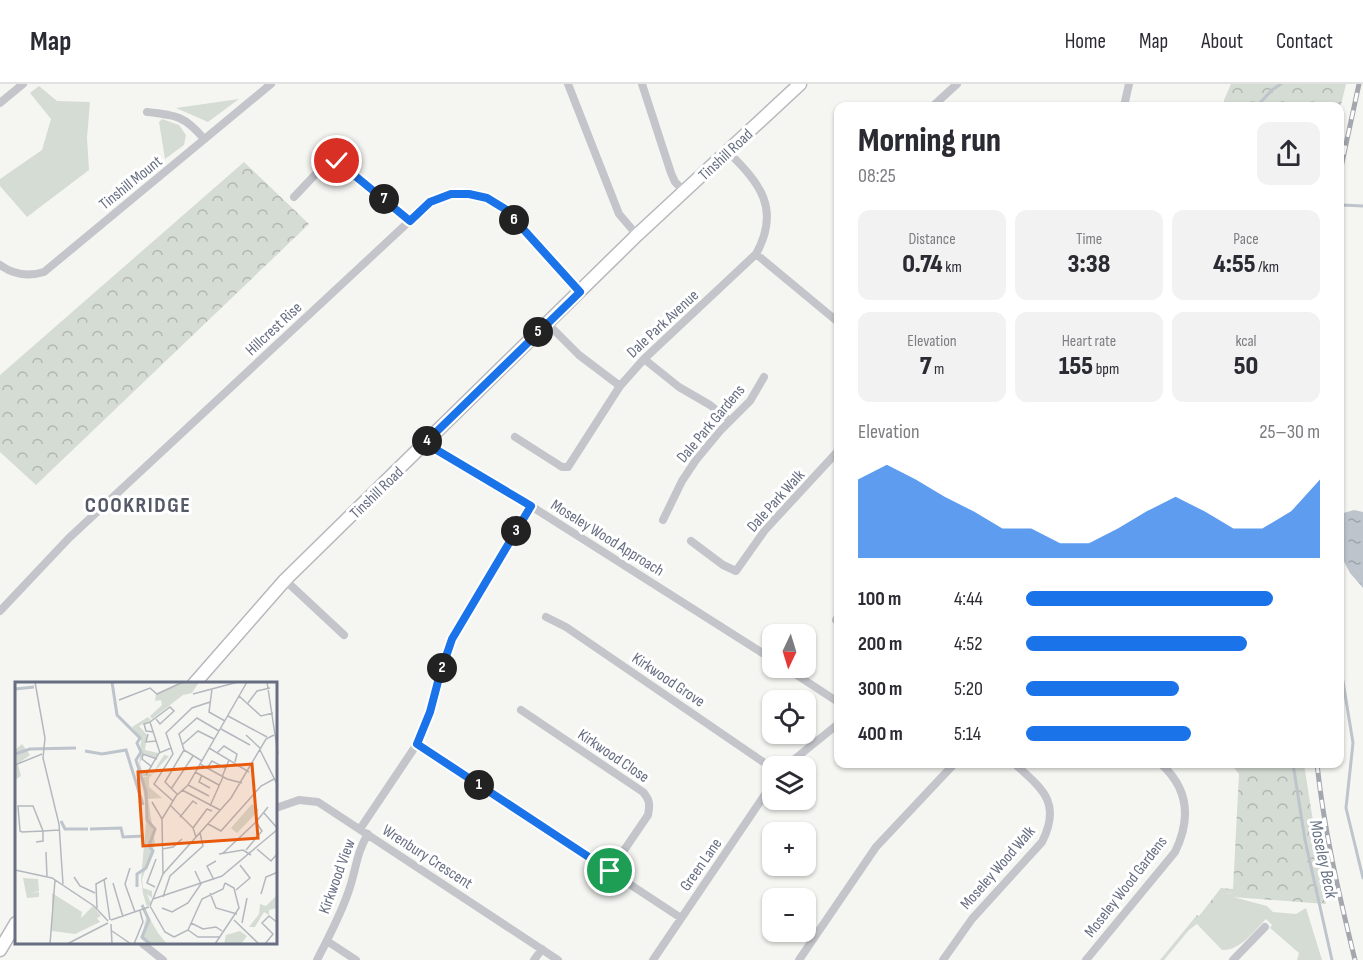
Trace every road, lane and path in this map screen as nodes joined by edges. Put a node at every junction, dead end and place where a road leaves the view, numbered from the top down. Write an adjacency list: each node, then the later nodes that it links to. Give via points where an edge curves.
1 (23, 84): 10 (street)
2 (271, 84): 12 (street, Tinshill Mount)
3 (568, 84): 17 (street, via 620,214)
4 (642, 84): 14 (street, via 671,173)
5 (800, 84): 13 (street, Tinshill Road)
6 (957, 84): 8 (street)
7 (1129, 84): 9 (street)
8 (937, 102)
9 (1125, 102)
10 (0, 103)
11 (147, 112): 12 (street, via 184,119)
12 (204, 139): 19 (street, Tinshill Mount, via 44,272 25,275)
13 (728, 152): 14 (street, Tinshill Road); 18 (street, Dale Park Avenue, via 753,176 765,205 766,230)
14 (685, 192): 17 (street, Tinshill Road)
15 (294, 197): 16 (street, via 327,162 337,161)
16 (410, 221): 20 (street, Hillcrest Rise, via 430,202 451,194 487,198 505,209); 34 (street, Hillcrest Rise, via 69,538)
17 (638, 235): 20 (street, Tinshill Road)
18 (756, 254): 21 (street); 23 (street, Dale Park Avenue)
19 (2, 269)
20 (580, 292): 22 (street, Tinshill Road)
21 (834, 319)
22 (547, 323): 25 (street, via 579,355); 28 (street, Tinshill Road)
23 (644, 360): 25 (street, Dale Park Avenue); 26 (street)
24 (764, 377): 26 (street, Dale Park Gardens, via 750,401)
25 (620, 386): 27 (street, Dale Park Avenue, via 568,467)
26 (730, 421): 31 (street, Dale Park Gardens, via 696,460)
27 (515, 437)
28 (425, 443): 30 (street, Moseley Wood Approach); 33 (street, Tinshill Road)
29 (834, 456): 32 (street, Dale Park Walk, via 765,530 736,571)
30 (531, 506): 37 (street, Moseley Wood Approach); 43 (street, Kirkwood View, via 452,639)
31 (663, 520)
32 (691, 541)
33 (285, 580): 36 (street); 39 (street, Tinshill Road)
34 (0, 611)
35 (546, 618): 45 (street, Kirkwood Grove, via 566,627)
36 (344, 635)
37 (762, 653)
38 (801, 678): 40 (street)
39 (196, 682)
40 (834, 699)
41 (521, 710): 52 (street, Kirkwood Close, via 648,797 648,815)
42 (834, 727): 44 (street)
43 (417, 744): 51 (street, Kirkwood View); 52 (street)
44 (798, 756)
45 (762, 761)
46 (950, 768): 66 (street, via 876,847)
47 (1018, 768): 67 (street, Moseley Wood Walk, via 1043,790 1051,815 1049,829 1042,842 972,919)
48 (1166, 768): 68 (street, Moseley Wood Gardens, via 1183,791 1181,839 1175,852)
49 (762, 799): 53 (street, Green Lane)
50 (278, 807): 51 (street, Wrenbury Crescent, via 309,800 318,802)
51 (364, 832): 56 (street, Kirkwood View, via 343,908); 58 (street, Wrenbury Crescent)
52 (610, 871): 53 (street)
53 (681, 918): 65 (street, Green Lane)
54 (15, 925): 59 (street)
55 (1265, 927): 69 (street)
56 (327, 941): 61 (street, Kirkwood View); 62 (street)
57 (144, 945): 60 (street)
58 (542, 949): 63 (street); 64 (street, Wrenbury Crescent)
59 (0, 950)
60 (163, 960)
61 (317, 960)
62 (356, 960)
63 (534, 960)
64 (558, 960)
65 (652, 960)
66 (799, 960)
67 (943, 960)
68 (1086, 960)
69 (1233, 960)

